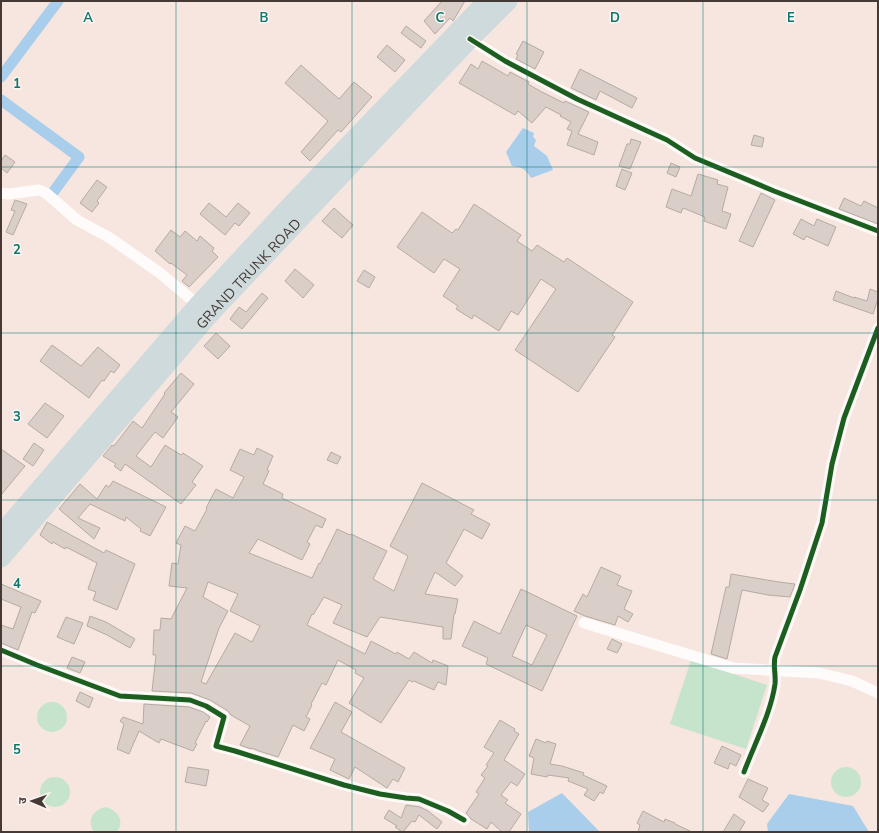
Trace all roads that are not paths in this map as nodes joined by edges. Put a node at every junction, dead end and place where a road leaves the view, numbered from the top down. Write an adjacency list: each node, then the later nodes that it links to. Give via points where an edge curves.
1 (508, 1): 2 (highway, GRAND TRUNK ROAD)
2 (484, 11): 3 (highway, GRAND TRUNK ROAD); 4 (highway, GRAND TRUNK ROAD)
3 (470, 39): 4 (highway, GRAND TRUNK ROAD); 6 (street, via 512,65 577,99 667,140 695,158)
4 (333, 173): 7 (highway, GRAND TRUNK ROAD)
5 (1, 193): 8 (street, via 39,190 46,192 77,220 110,238 160,273)
6 (878, 231)
7 (238, 272): 8 (highway, GRAND TRUNK ROAD); 10 (highway, GRAND TRUNK ROAD, via 209,315)
8 (198, 305): 10 (highway, GRAND TRUNK ROAD)
9 (878, 328): 16 (street, via 838,440 822,523 775,657)
10 (95, 436): 11 (highway, GRAND TRUNK ROAD)
11 (23, 520): 12 (highway, GRAND TRUNK ROAD); 13 (highway, GRAND TRUNK ROAD)
12 (1, 534)
13 (1, 558)
14 (584, 623): 16 (street, via 733,668)
15 (1, 650): 19 (street, via 120,696 190,700 224,717 216,746 344,785 380,794 419,799)
16 (775, 671): 17 (street, via 819,673 852,681); 18 (street, via 775,684 768,709)
17 (878, 693)
18 (744, 772)
19 (464, 820)

